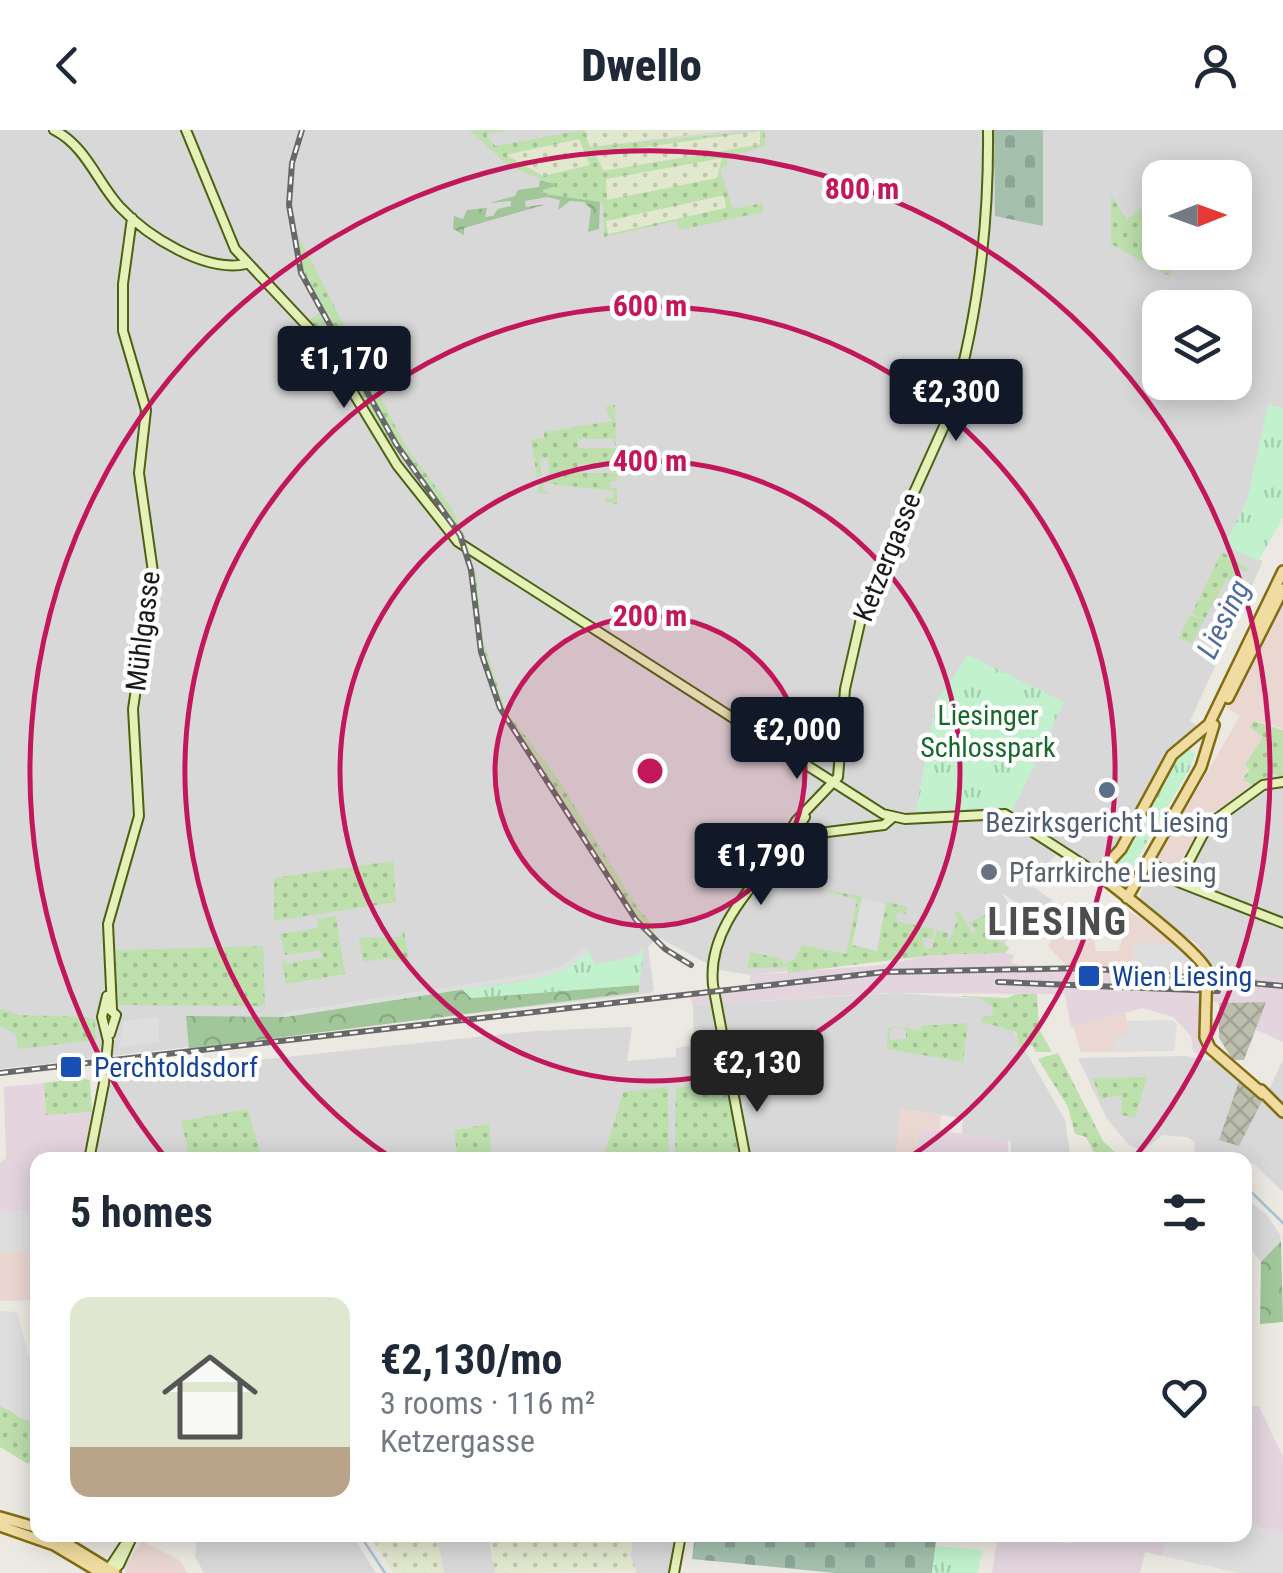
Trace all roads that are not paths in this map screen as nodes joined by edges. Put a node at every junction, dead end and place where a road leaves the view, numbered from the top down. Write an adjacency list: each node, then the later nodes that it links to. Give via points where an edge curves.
1 (54, 130): 4 (main road, via 87,158)
2 (186, 130): 5 (main road)
3 (988, 130): 10 (main road, Ketzergasse, via 989,220 962,371 950,413 864,600)
4 (132, 218): 5 (main road, via 186,253); 22 (main road, Mühlgasse, bridge, via 123,331 146,410 138,473 153,572 133,709 139,816 110,912 108,1010 116,1016 109,1022)
5 (246, 264): 10 (main road, via 323,343 403,474 460,544)
6 (1283, 571): 8 (main road, via 1209,724)
7 (1283, 588): 9 (main road)
8 (1187, 742): 9 (main road, via 1201,753); 15 (main road, via 1160,774 1121,849)
9 (1196, 776): 14 (main road)
10 (834, 782): 12 (main road); 13 (main road)
11 (1283, 782): 18 (main road, via 1262,785 1208,825)
12 (890, 821): 13 (main road); 15 (main road, via 1004,814)
13 (792, 834): 23 (main road, via 720,934 711,966)
14 (1148, 860): 16 (main road); 17 (main road)
15 (1098, 874): 19 (main road)
16 (1140, 874): 17 (main road); 19 (main road)
17 (1166, 875): 18 (main road)
18 (1178, 882): 20 (main road)
19 (1127, 898): 21 (main road, bridge, via 1197,953 1207,971 1205,1027 1218,1056)
20 (1283, 922)
21 (1283, 1112)
22 (90, 1152)
23 (745, 1152)
24 (2, 1519): 25 (main road); 26 (main road)
25 (30, 1526)
26 (30, 1532)
27 (50, 1542): 31 (main road)
28 (64, 1542): 31 (main road)
29 (128, 1542): 31 (main road)
30 (680, 1542): 32 (main road)
31 (109, 1572)
32 (674, 1573)

